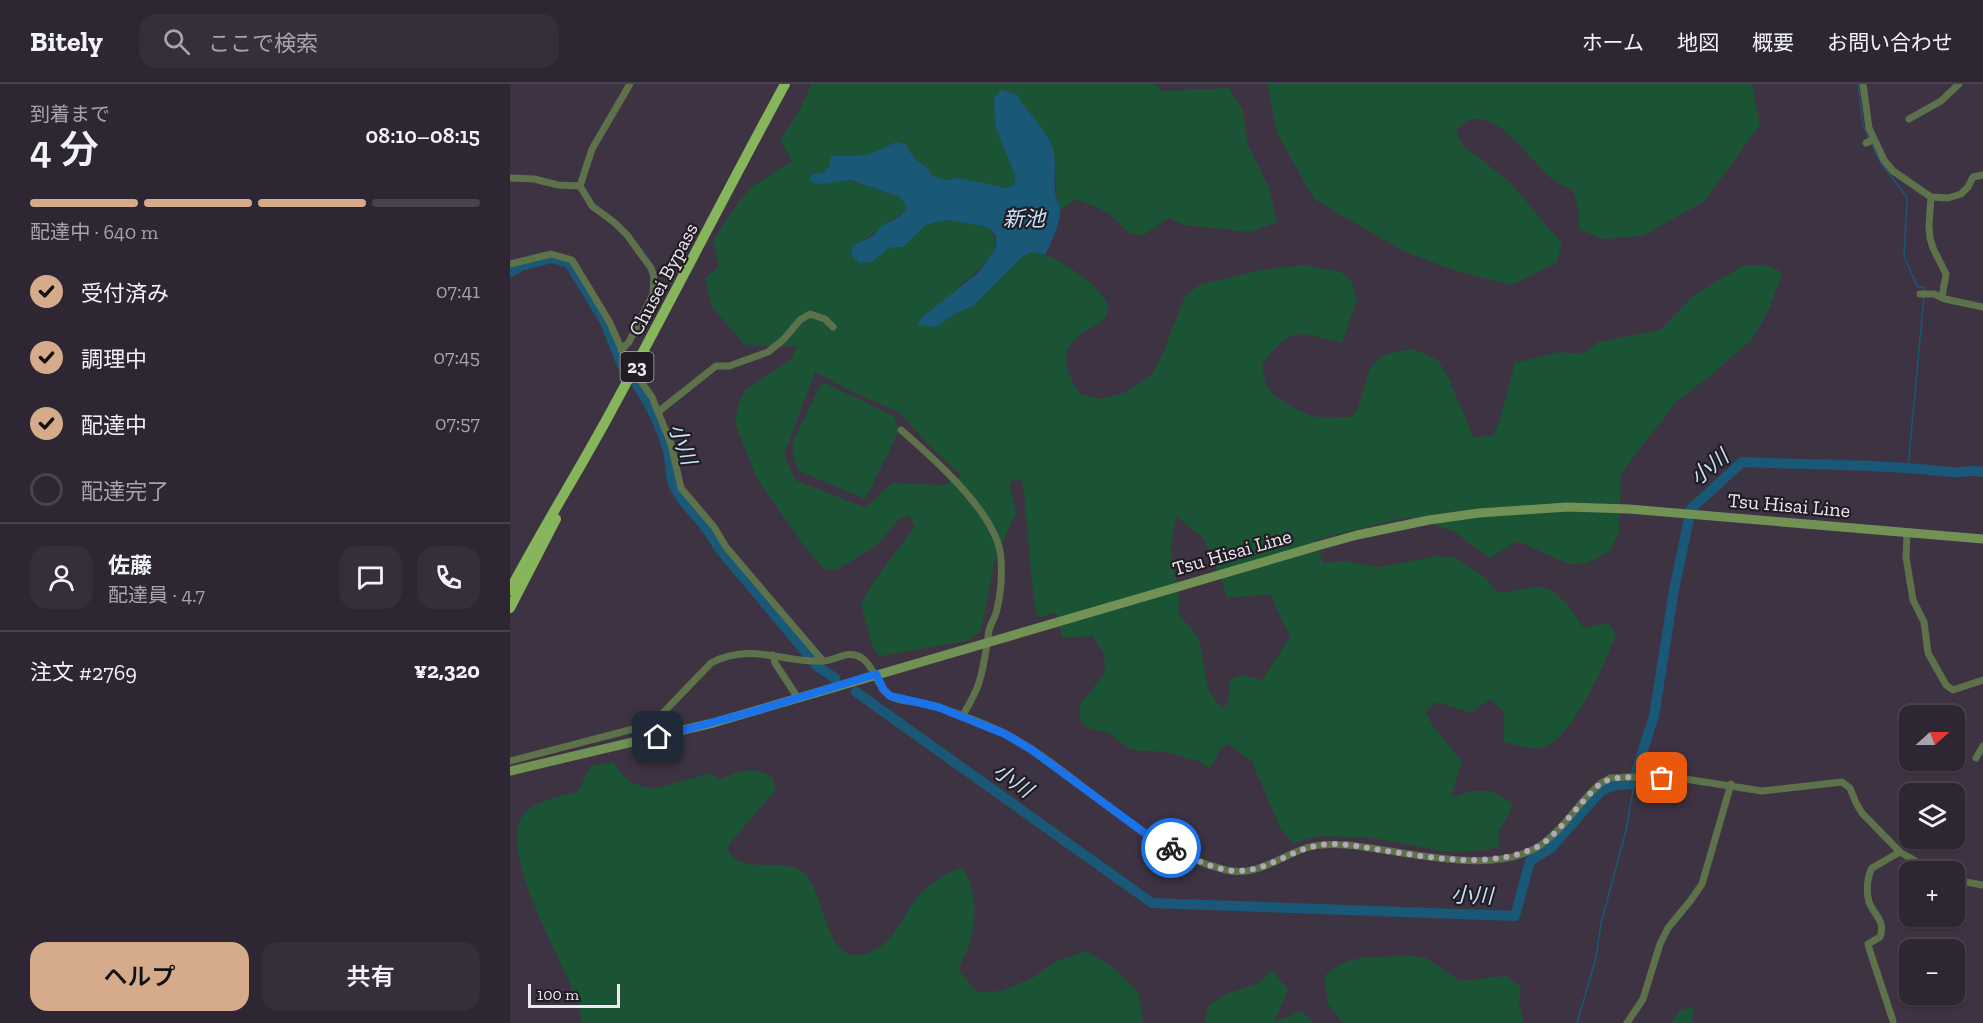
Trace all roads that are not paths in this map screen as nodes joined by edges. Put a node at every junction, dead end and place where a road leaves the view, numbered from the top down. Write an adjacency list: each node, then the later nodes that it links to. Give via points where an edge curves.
1 (630, 84): 11 (street, via 592,149)
2 (785, 84): 6 (highway, Chusei Bypass / 23)
3 (1863, 84): 7 (street)
4 (1959, 84): 5 (street, via 1941,101)
5 (1908, 119)
6 (762, 126): 25 (highway, Chusei Bypass / 23, via 613,408); 26 (highway, Chusei Bypass / 23)
7 (1874, 139): 8 (street); 12 (street, via 1893,171)
8 (1866, 143)
9 (1983, 175): 12 (street, via 1973,177 1961,194)
10 (510, 178): 11 (street)
11 (580, 186): 18 (street, via 592,206 627,236 654,277 653,294)
12 (1931, 197): 15 (street, via 1930,238 1946,274)
13 (510, 264): 18 (street, via 550,254 572,260 609,321)
14 (1920, 294): 15 (street)
15 (1942, 297): 16 (street)
16 (1983, 307)
17 (833, 327): 21 (street, via 825,319 810,314 768,352 729,366 716,366)
18 (621, 350): 19 (street)
19 (630, 366)
20 (639, 379): 21 (street, via 650,392)
21 (658, 412): 29 (street, via 671,444 681,488)
22 (901, 430): 27 (street, via 940,465 978,508 998,542 1001,556 997,610)
23 (1907, 534): 24 (main road, Tsu Hisai Line); 27 (main road, Tsu Hisai Line, via 1599,507 1479,513 1407,524 1321,544); 31 (street, via 1906,558 1913,600 1923,622 1928,653 1948,688 1956,690)
24 (1983, 539)
25 (510, 590)
26 (510, 608)
27 (986, 643): 30 (main road, Tsu Hisai Line); 33 (street, via 977,689)
28 (773, 655): 29 (street); 32 (street); 34 (street, via 751,652 711,663 660,716)
29 (816, 660): 30 (street, via 855,655)
30 (876, 674): 32 (main road, Tsu Hisai Line); 33 (street, via 890,696)
31 (1983, 680)
32 (798, 698): 35 (main road, Tsu Hisai Line)
33 (962, 717): 40 (street, via 1032,750 1162,845 1233,871 1253,871 1308,847 1333,844 1436,858 1497,860 1539,847 1610,778)
34 (628, 730): 35 (street); 38 (street)
35 (626, 744): 39 (main road, Tsu Hisai Line)
36 (1983, 746): 37 (street)
37 (1976, 758)
38 (510, 761)
39 (510, 771)
40 (1731, 784): 41 (street, via 1762,791 1842,782 1850,788 1862,813); 46 (street, via 1702,884 1668,928 1643,999)
41 (1900, 852): 42 (street); 45 (street, via 1872,868 1867,883 1869,903 1879,915 1882,928 1880,937 1868,944)
42 (1915, 861)
43 (1965, 882): 44 (street)
44 (1983, 885)
45 (1893, 1021)
46 (1627, 1023)

